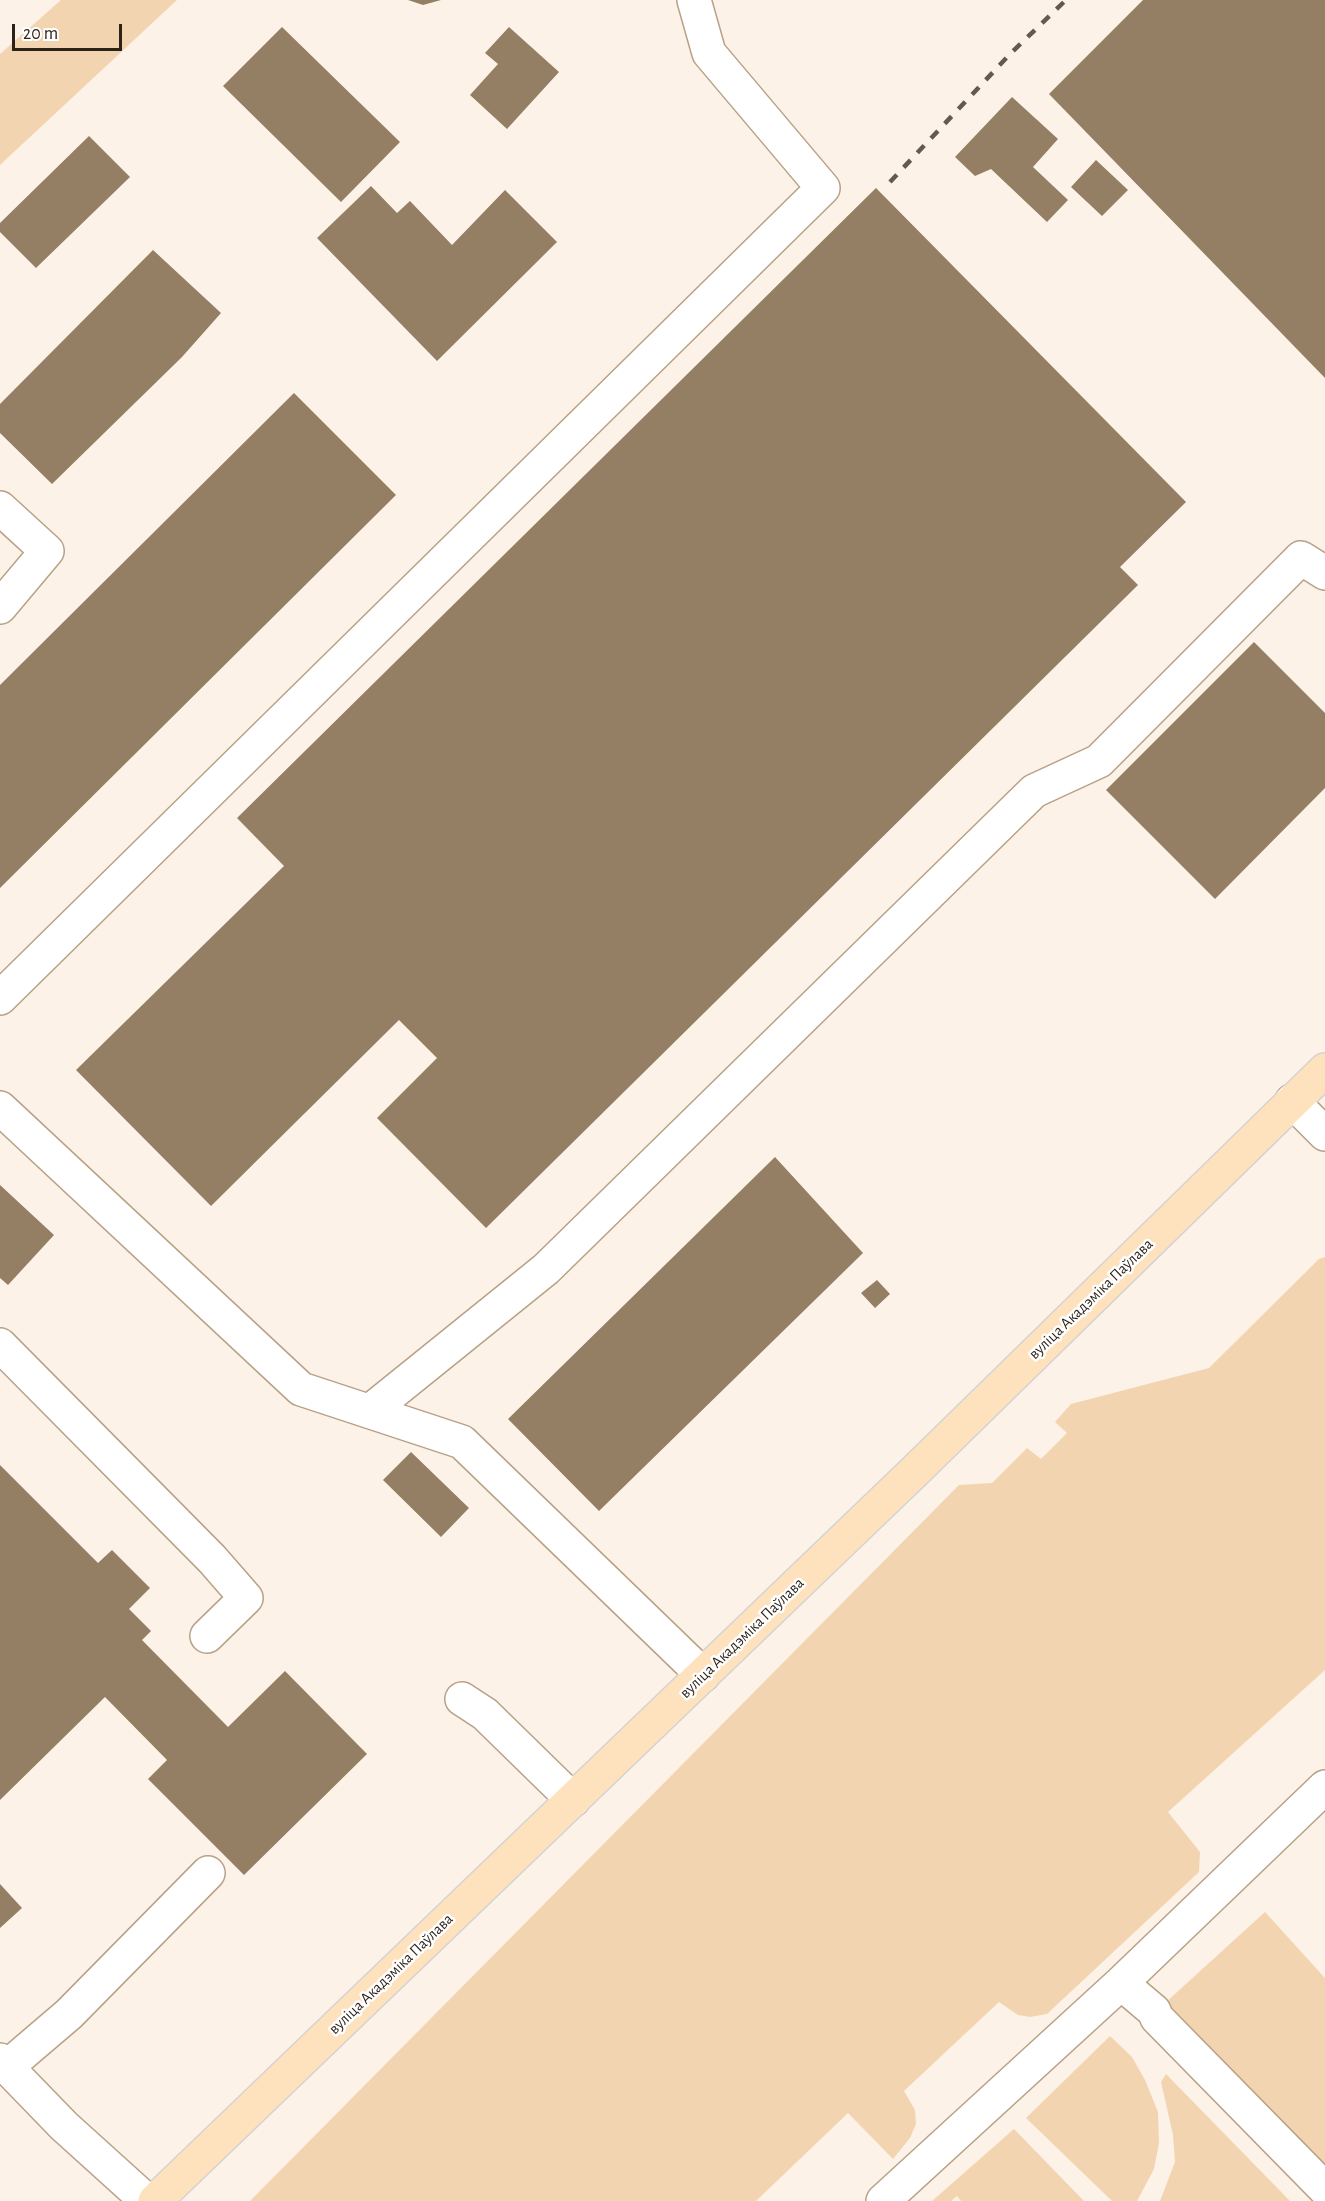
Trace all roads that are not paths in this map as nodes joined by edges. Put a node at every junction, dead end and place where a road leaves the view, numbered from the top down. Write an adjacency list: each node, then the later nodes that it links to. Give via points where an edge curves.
1 (694, 0): 5 (street, via 709,52 824,188)
2 (0, 508): 4 (street, via 47,551)
3 (1325, 573): 11 (street, via 1301,558 1099,761 1034,792 546,1269)
4 (0, 607)
5 (0, 998)
6 (1325, 1070): 7 (main road, вуліца Акадэміка Паўлава)
7 (1292, 1101): 9 (street); 13 (main road, вуліца Акадэміка Паўлава)
8 (0, 1108): 11 (street, via 301,1389)
9 (1325, 1134)
10 (0, 1345): 12 (street, via 246,1598)
11 (370, 1411): 13 (street, via 462,1442)
12 (207, 1636)
13 (703, 1676): 16 (main road, вуліца Акадэміка Паўлава)
14 (462, 1699): 16 (street, via 485,1714)
15 (1325, 1787): 18 (street)
16 (573, 1800): 22 (main road, вуліца Акадэміка Паўлава)
17 (208, 1873): 19 (street, via 69,2014)
18 (1121, 1983): 20 (street, via 1154,2011); 23 (street)
19 (4, 2063): 21 (street, via 64,2126)
20 (1325, 2189)
21 (147, 2201)
22 (155, 2201)
23 (883, 2201)

